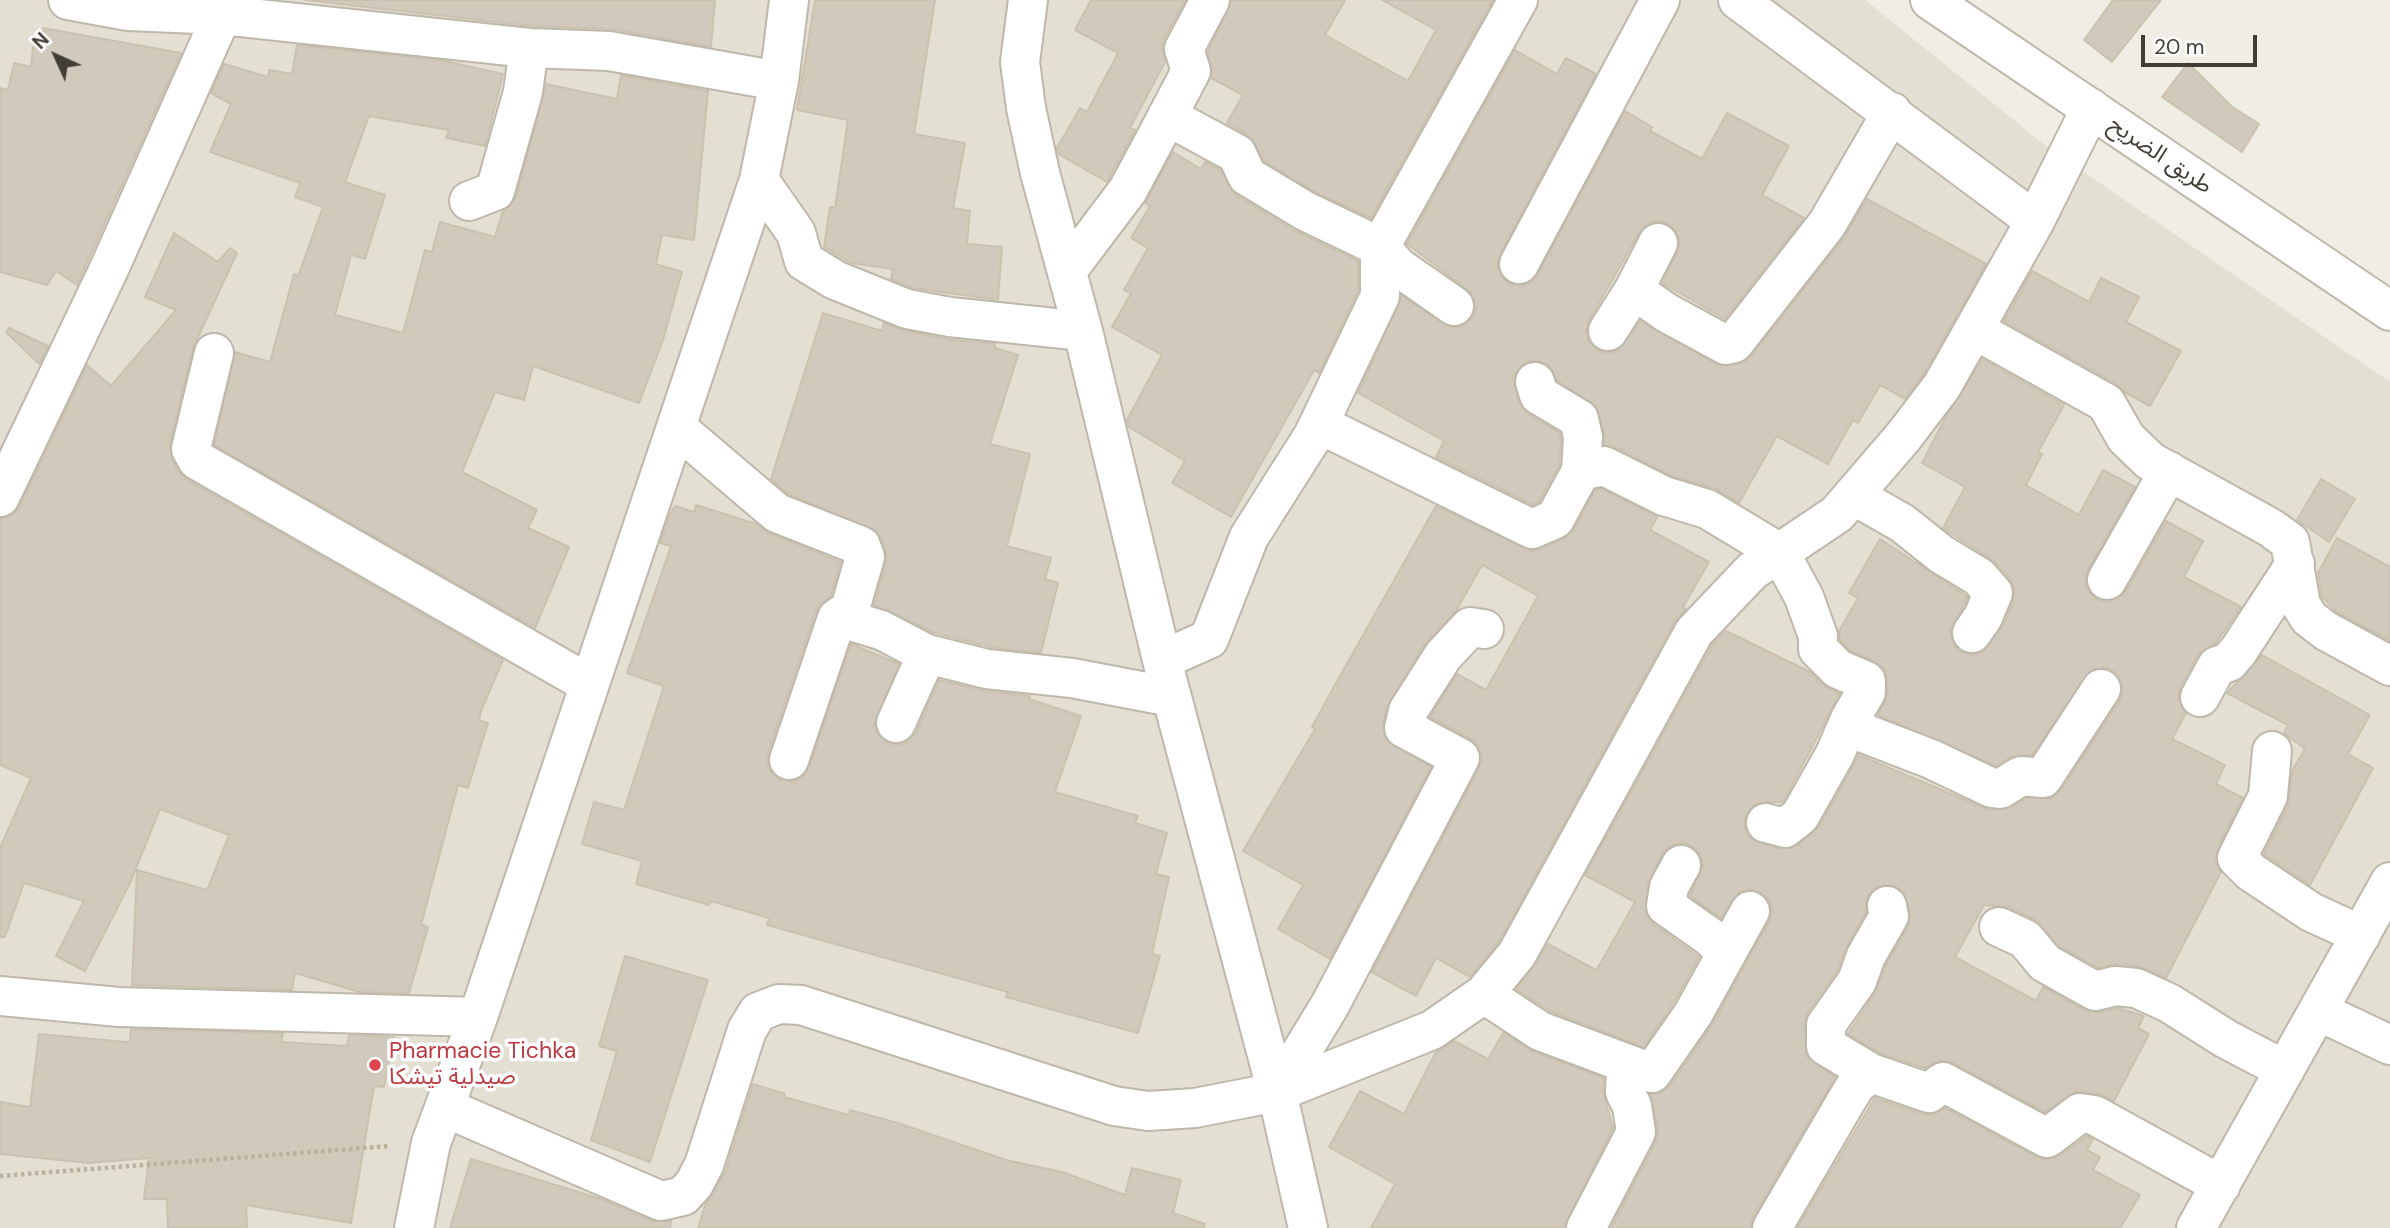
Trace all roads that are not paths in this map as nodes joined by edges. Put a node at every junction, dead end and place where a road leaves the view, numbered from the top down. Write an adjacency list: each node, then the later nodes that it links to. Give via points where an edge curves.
1 (68, 0): 9 (street, via 128,11)
2 (789, 0): 11 (street)
3 (1028, 0): 21 (street, via 1020,62 1026,108)
4 (1210, 0): 14 (street, via 1184,49 1191,71)
5 (1518, 0): 19 (street)
6 (1660, 0): 20 (street)
7 (1738, 0): 13 (street)
8 (1930, 0): 12 (street, طريق الضريح)
9 (222, 15): 10 (street); 35 (street, via 109,269)
10 (529, 48): 11 (street, via 609,51); 16 (street, via 523,92 495,191)
11 (779, 81): 15 (street)
12 (2091, 108): 17 (street); 24 (street, طريق الضريح)
13 (1892, 113): 17 (street); 22 (street, via 1827,224 1734,343 1726,345)
14 (1167, 116): 19 (street, via 1237,154 1247,176 1305,211); 21 (street, via 1128,190)
15 (759, 180): 26 (street, via 796,233 804,261 835,280 907,309); 31 (street)
16 (469, 201)
17 (2035, 221): 25 (street)
18 (1658, 243): 22 (street)
19 (1380, 247): 23 (street, via 1398,267); 30 (street, via 1380,296)
20 (1519, 264)
21 (1066, 271): 26 (street)
22 (1634, 290): 27 (street)
23 (1454, 306)
24 (2390, 311)
25 (1975, 330): 33 (street, via 2106,403 2126,438 2150,461); 34 (street, via 1942,386)
26 (1083, 331): 43 (street)
27 (1608, 331)
28 (214, 353): 45 (street, via 191,449 197,460)
29 (1535, 382): 32 (street, via 1539,396 1579,419)
30 (1319, 424): 32 (street, via 1532,529 1555,519); 43 (street, via 1249,537 1209,639)
31 (677, 428): 39 (street, via 778,513 861,546 865,557); 45 (street)
32 (1581, 471): 36 (street, via 1604,466 1664,496 1707,509)
33 (2169, 471): 37 (street, via 2290,542); 38 (street)
34 (1853, 495): 36 (street, via 1838,513); 41 (street, via 1902,523 1979,577 1993,593)
35 (0, 497)
36 (1780, 553): 49 (street, via 1804,597 1818,635 1818,649 1838,669 1866,681 1866,692); 61 (street, via 1752,571 1694,632 1530,933)
37 (2295, 564): 44 (street, via 2301,605 2309,618); 48 (street, via 2239,650 2229,662 2217,666)
38 (2107, 580)
39 (850, 609): 42 (street, via 854,622 881,630); 52 (street, via 837,618)
40 (1485, 629): 69 (street, via 1470,627 1443,656 1408,711 1404,729 1460,758 1330,1005)
41 (1972, 633)
42 (927, 654): 47 (street, via 987,669 1072,678); 50 (street)
43 (1162, 660): 47 (street)
44 (2390, 666)
45 (589, 684): 64 (street)
46 (2101, 688): 49 (street, via 2043,778 2021,776 2000,789 1861,732)
47 (1172, 697): 69 (street)
48 (2200, 698)
49 (1850, 719): 53 (street, via 1800,816 1785,828)
50 (896, 723)
51 (2272, 751): 59 (street, via 2268,796 2237,858 2311,912)
52 (789, 761)
53 (1766, 822)
54 (1681, 865): 60 (street, via 1669,887 1666,906)
55 (2390, 882): 59 (street)
56 (1887, 906): 68 (street, via 1889,916 1857,981 1826,1025 1826,1046)
57 (1749, 911): 60 (street)
58 (1999, 927): 67 (street, via 2025,939 2045,963 2095,991 2115,986 2136,988)
59 (2361, 935): 63 (street)
60 (1727, 953): 66 (street, via 1652,1073)
61 (1484, 994): 66 (street, via 1540,1031); 69 (street, via 1432,1030)
62 (0, 996): 64 (street, via 119,1007)
63 (2318, 1011): 65 (street); 67 (street)
64 (478, 1017): 70 (street)
65 (2390, 1045)
66 (1626, 1066): 75 (street, via 1625,1092 1636,1132)
67 (2285, 1070): 71 (street)
68 (1871, 1073): 71 (street, via 1929,1093 1943,1082 2047,1138 2080,1113 2094,1115); 76 (street, via 1856,1085)
69 (1277, 1092): 72 (street, via 1195,1108 1148,1111 1114,1106 801,1004 779,1004 758,1012 747,1030 694,1184); 74 (street)
70 (446, 1108): 72 (street); 73 (street, via 431,1143)
71 (2221, 1185): 77 (street)
72 (656, 1214)
73 (414, 1228)
74 (1308, 1228)
75 (1586, 1228)
76 (1772, 1228)
77 (2196, 1228)

